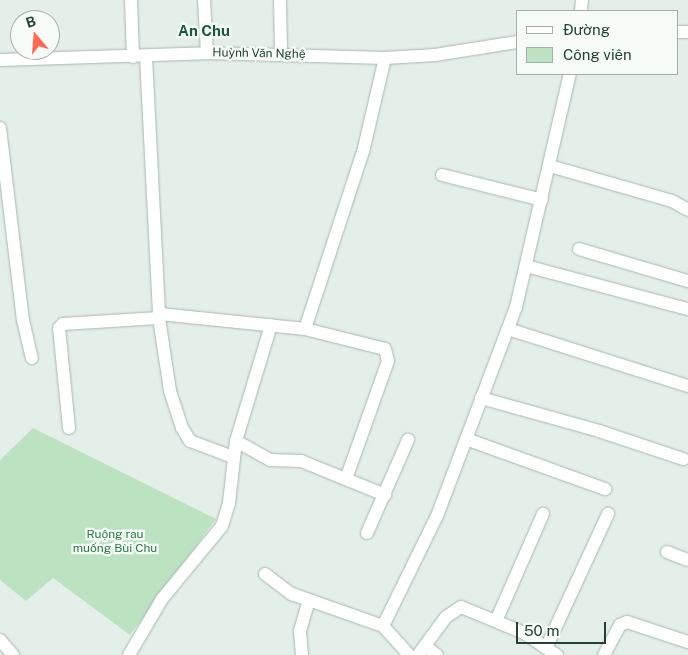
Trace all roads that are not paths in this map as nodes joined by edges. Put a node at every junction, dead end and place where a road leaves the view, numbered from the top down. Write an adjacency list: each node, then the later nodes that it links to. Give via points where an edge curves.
1 (131, 0): 7 (street)
2 (204, 0): 5 (street)
3 (280, 0): 6 (street)
4 (516, 42): 8 (street, Huỳnh Văn Nghệ, via 435,55)
5 (206, 53): 6 (street, Huỳnh Văn Nghệ); 7 (street, Huỳnh Văn Nghệ)
6 (281, 53): 8 (street, Huỳnh Văn Nghệ)
7 (140, 57): 9 (street, Huỳnh Văn Nghệ); 20 (street)
8 (385, 58): 22 (street, via 364,148)
9 (0, 60)
10 (570, 75): 12 (street)
11 (0, 128): 24 (street, via 23,320)
12 (550, 166): 14 (street); 15 (street, via 672,201)
13 (442, 175): 14 (street)
14 (542, 200): 17 (street)
15 (688, 210)
16 (579, 248): 18 (street)
17 (526, 266): 19 (street); 23 (street)
18 (688, 280)
19 (688, 309)
20 (160, 316): 21 (street); 27 (street, via 63,324 59,328); 31 (street, via 170,390 182,428 190,441 200,447)
21 (271, 325): 22 (street); 29 (street)
22 (305, 329): 33 (street, via 385,350 389,354)
23 (508, 329): 25 (street); 26 (street)
24 (32, 358)
25 (688, 386)
26 (481, 398): 28 (street); 32 (street, via 599,431)
27 (69, 428)
28 (466, 439): 34 (street); 44 (street, via 437,516)
29 (236, 440): 31 (street); 33 (street, via 270,460 300,462)
30 (408, 440): 35 (street)
31 (233, 457): 50 (street, via 229,503 222,526 162,599)
32 (683, 459)
33 (346, 479): 35 (street)
34 (605, 490)
35 (385, 495): 38 (street)
36 (543, 514): 43 (street)
37 (608, 514): 48 (street)
38 (367, 532)
39 (667, 552): 40 (street)
40 (688, 560)
41 (265, 574): 42 (street, via 292,594)
42 (309, 600): 44 (street); 51 (street, via 300,631)
43 (496, 621): 47 (street, via 469,609 454,610); 48 (street)
44 (383, 626): 52 (street)
45 (0, 640): 49 (street)
46 (688, 642): 54 (street, via 627,622 620,625)
47 (421, 650): 53 (street)
48 (552, 651)
49 (13, 655)
50 (129, 655)
51 (302, 655)
52 (409, 655)
53 (437, 655)
54 (604, 655)

